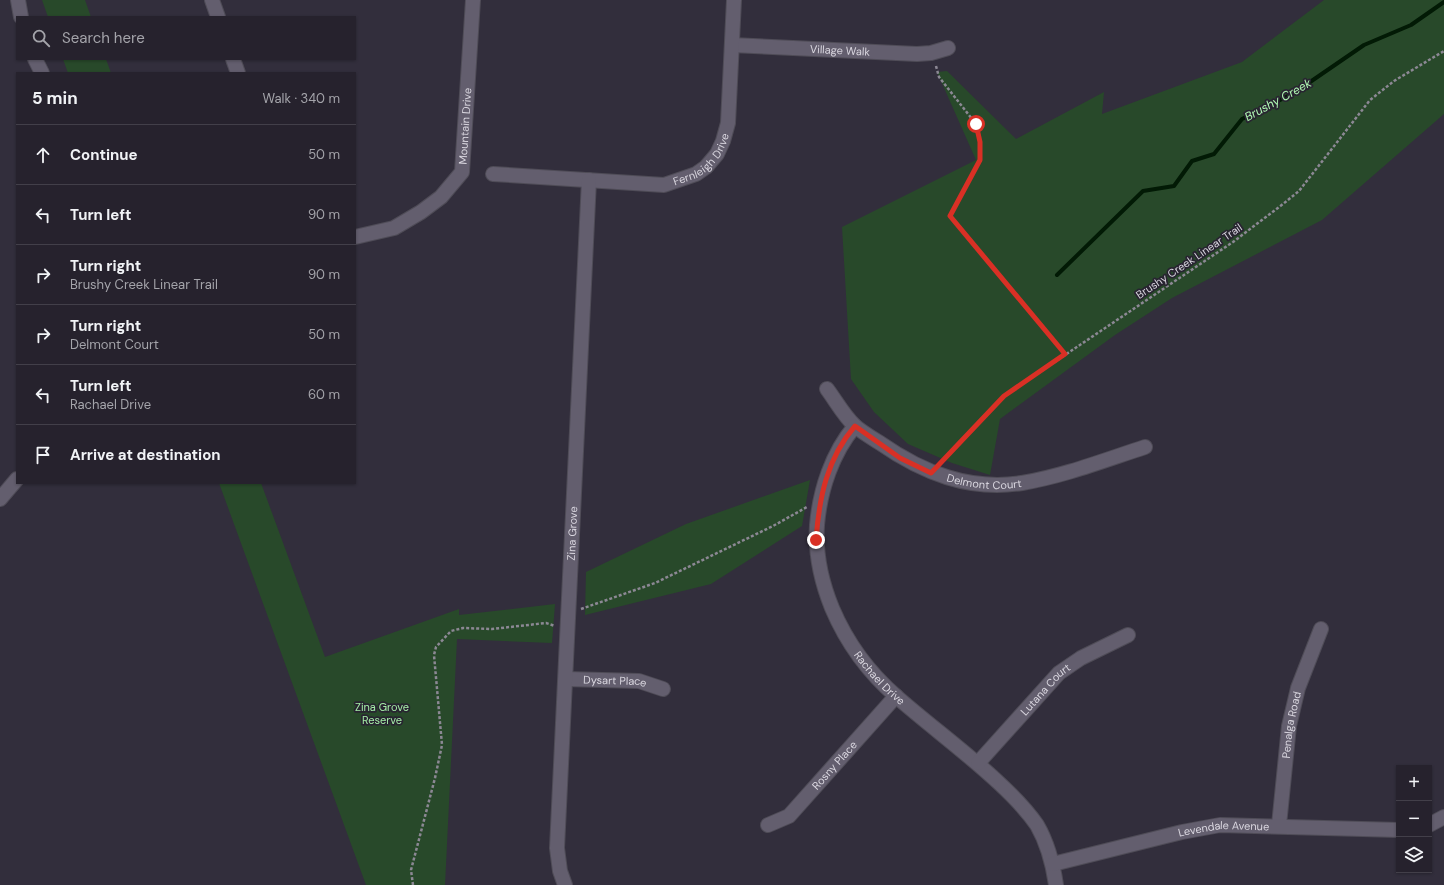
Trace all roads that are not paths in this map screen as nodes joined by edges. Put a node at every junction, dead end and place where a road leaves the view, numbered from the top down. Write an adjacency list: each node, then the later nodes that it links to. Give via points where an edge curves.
1 (18, 0): 5 (street)
2 (212, 0): 6 (street)
3 (473, 0): 15 (street, Mountain Drive, via 462,172 441,197 421,212 394,228)
4 (734, 0): 7 (street, Fernleigh Drive)
5 (21, 16)
6 (218, 16)
7 (732, 45): 8 (street, Village Walk, via 917,54); 14 (street, Fernleigh Drive, via 728,123 723,142 706,167 696,174 664,185)
8 (948, 48)
9 (36, 60): 11 (street)
10 (233, 60): 12 (street)
11 (42, 72)
12 (238, 72)
13 (493, 174): 14 (street, Fernleigh Drive)
14 (589, 180): 23 (street, Zina Grove)
15 (356, 237)
16 (827, 390): 17 (street, Delmont Court)
17 (855, 426): 18 (street, Delmont Court, via 900,458 931,473 988,485 1022,483 1072,471); 25 (street, Rachael Drive, via 836,452 819,506 816,540 818,563 823,586 842,632 866,664)
18 (1145, 447)
19 (16, 480): 20 (street)
20 (0, 499)
21 (1322, 629): 30 (street, Penalga Road, via 1298,688 1288,726)
22 (1128, 634): 26 (street, Lutana Court, via 1081,658 1059,673)
23 (566, 679): 24 (street, Dysart Place, via 639,681); 33 (street, Zina Grove, via 557,848)
24 (663, 689)
25 (896, 696): 26 (street, Rachael Drive); 29 (street, Rosny Place, via 789,816)
26 (978, 763): 32 (street, Rachael Drive, via 1025,808 1040,832)
27 (1444, 817): 28 (street)
28 (1432, 823)
29 (768, 825)
30 (1279, 826): 31 (street, Levendale Avenue); 32 (street, Levendale Avenue, via 1220,825)
31 (1396, 830)
32 (1053, 864): 34 (street, Rachael Drive)
33 (565, 885)
34 (1056, 885)

